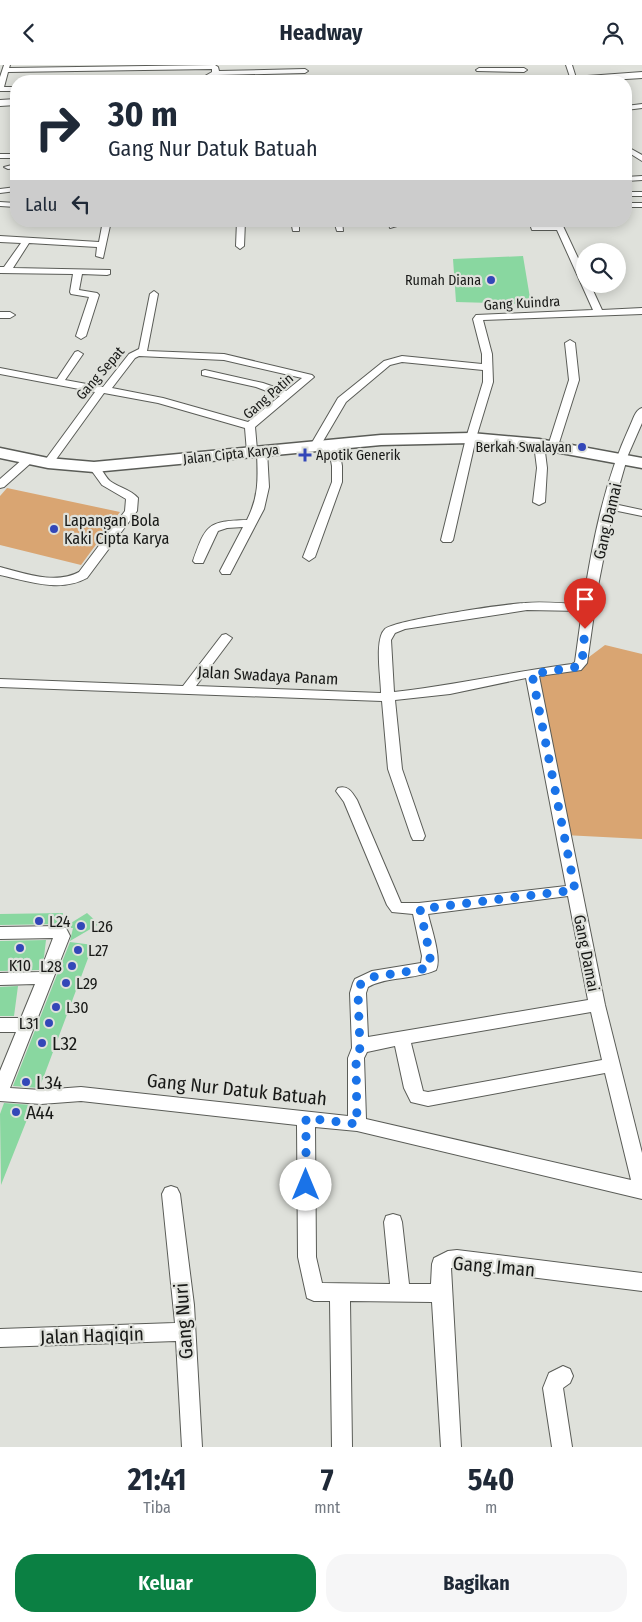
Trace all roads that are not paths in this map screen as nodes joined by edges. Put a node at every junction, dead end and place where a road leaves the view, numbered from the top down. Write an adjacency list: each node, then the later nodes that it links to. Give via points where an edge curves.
1 (208, 66): 4 (street); 9 (street, via 216,67)
2 (74, 67): 4 (street); 8 (street)
3 (492, 68): 5 (street); 6 (street)
4 (117, 69): 11 (street)
5 (479, 70)
6 (524, 70)
7 (305, 71): 9 (street)
8 (4, 72): 10 (street); 13 (street)
9 (216, 73): 12 (street)
10 (29, 75)
11 (116, 75)
12 (212, 75)
13 (0, 89)
14 (632, 152): 15 (street)
15 (642, 160)
16 (106, 227): 21 (street)
17 (241, 227): 22 (street)
18 (535, 227): 29 (street, via 560,228)
19 (0, 239): 20 (street)
20 (27, 240): 21 (street); 25 (street)
21 (102, 245): 23 (street)
22 (240, 246)
23 (100, 255)
24 (78, 271): 25 (street); 26 (street); 32 (street, via 74,291 94,295)
25 (5, 272)
26 (106, 272)
27 (154, 295): 34 (street, Gang Sepat, via 143,350)
28 (642, 311): 29 (street)
29 (599, 313): 36 (street, Gang Kuindra, via 479,317)
30 (0, 315): 31 (street)
31 (10, 315)
32 (81, 336)
33 (570, 343): 47 (street, via 574,381)
34 (137, 353): 39 (street, via 224,357); 41 (street, Gang Sepat)
35 (78, 354): 40 (street)
36 (487, 367): 45 (street, Gang Kuindra, via 488,382); 48 (street, via 402,359 387,363 342,400)
37 (0, 371): 40 (street)
38 (204, 373): 42 (street, via 260,385)
39 (294, 373): 42 (street, Gang Patin, via 309,379)
40 (60, 381): 41 (street)
41 (103, 390): 44 (street, via 159,400); 53 (street, Gang Sepat)
42 (288, 395): 44 (street, Gang Patin)
43 (642, 411): 52 (street, Gang Damai)
44 (250, 426): 49 (street, Gang Patin)
45 (471, 438): 46 (main road, Jalan Cipta Karya); 47 (main road, Jalan Cipta Karya); 61 (street, Gang Kuindra)
46 (332, 444): 48 (main road, Jalan Cipta Karya); 62 (street, via 337,482)
47 (546, 445): 52 (main road, Jalan Cipta Karya); 57 (street)
48 (315, 446): 49 (main road, Jalan Cipta Karya)
49 (257, 452): 55 (main road, Jalan Cipta Karya); 60 (street, Gang Patin, via 264,487)
50 (0, 453): 51 (main road, Jalan Cipta Karya)
51 (28, 459): 53 (main road, Jalan Cipta Karya); 56 (street)
52 (622, 459): 54 (main road, Jalan Cipta Karya); 58 (street, Gang Damai)
53 (48, 463): 55 (main road, Jalan Cipta Karya)
54 (642, 463)
55 (94, 467): 64 (street, via 106,483 132,499 131,511 84,575 77,581 60,583)
56 (0, 485)
57 (539, 502)
58 (608, 505): 59 (street); 66 (street, Gang Damai)
59 (642, 513)
60 (251, 523): 63 (street, via 215,526 210,530); 65 (street, Gang Patin)
61 (447, 540)
62 (309, 557)
63 (199, 561)
64 (0, 571)
65 (226, 571)
66 (588, 608): 68 (street, Gang Damai, via 582,663 576,667); 71 (street, via 501,609 402,626 390,631 385,640)
67 (226, 638): 70 (street)
68 (532, 674): 71 (street, Jalan Swadaya Panam, via 450,690); 74 (street, Gang Damai)
69 (0, 683): 70 (street, Jalan Swadaya Panam)
70 (187, 689): 71 (street, Jalan Swadaya Panam)
71 (388, 697): 73 (street, via 395,769)
72 (343, 791): 75 (street, via 350,800 392,901 397,908)
73 (418, 836)
74 (575, 890): 75 (street); 79 (street, Gang Damai)
75 (420, 909): 83 (street, via 430,966 372,977 361,983 358,993)
76 (0, 933): 77 (street, via 60,932 62,936)
77 (44, 978): 78 (street); 81 (street)
78 (0, 979)
79 (597, 1005): 82 (street); 84 (street, Gang Damai)
80 (0, 1025): 81 (street)
81 (26, 1025): 85 (street)
82 (402, 1038): 83 (street); 84 (street, via 417,1097 428,1099)
83 (360, 1048): 87 (street, via 356,1058)
84 (612, 1065): 88 (street, Gang Damai)
85 (2, 1084): 86 (street, Gang Nur Datuk Batuah, via 41,1097 81,1094)
86 (306, 1118): 87 (street, Gang Nur Datuk Batuah); 92 (street, via 307,1257 314,1292)
87 (357, 1124): 88 (street, Gang Nur Datuk Batuah)
88 (642, 1191)
89 (171, 1194): 95 (street, Gang Nuri, via 184,1305)
90 (393, 1222): 94 (street)
91 (642, 1283): 93 (street, Gang Iman, via 448,1259 441,1264)
92 (340, 1291): 94 (street); 99 (street)
93 (441, 1293): 94 (street); 100 (street, Gang Iman)
94 (401, 1294)
95 (184, 1332): 96 (street, Jalan Haqiqin); 98 (street, Gang Nuri)
96 (0, 1337)
97 (563, 1377): 101 (street, via 556,1380 553,1388)
98 (192, 1447)
99 (342, 1447)
100 (451, 1447)
101 (562, 1447)

